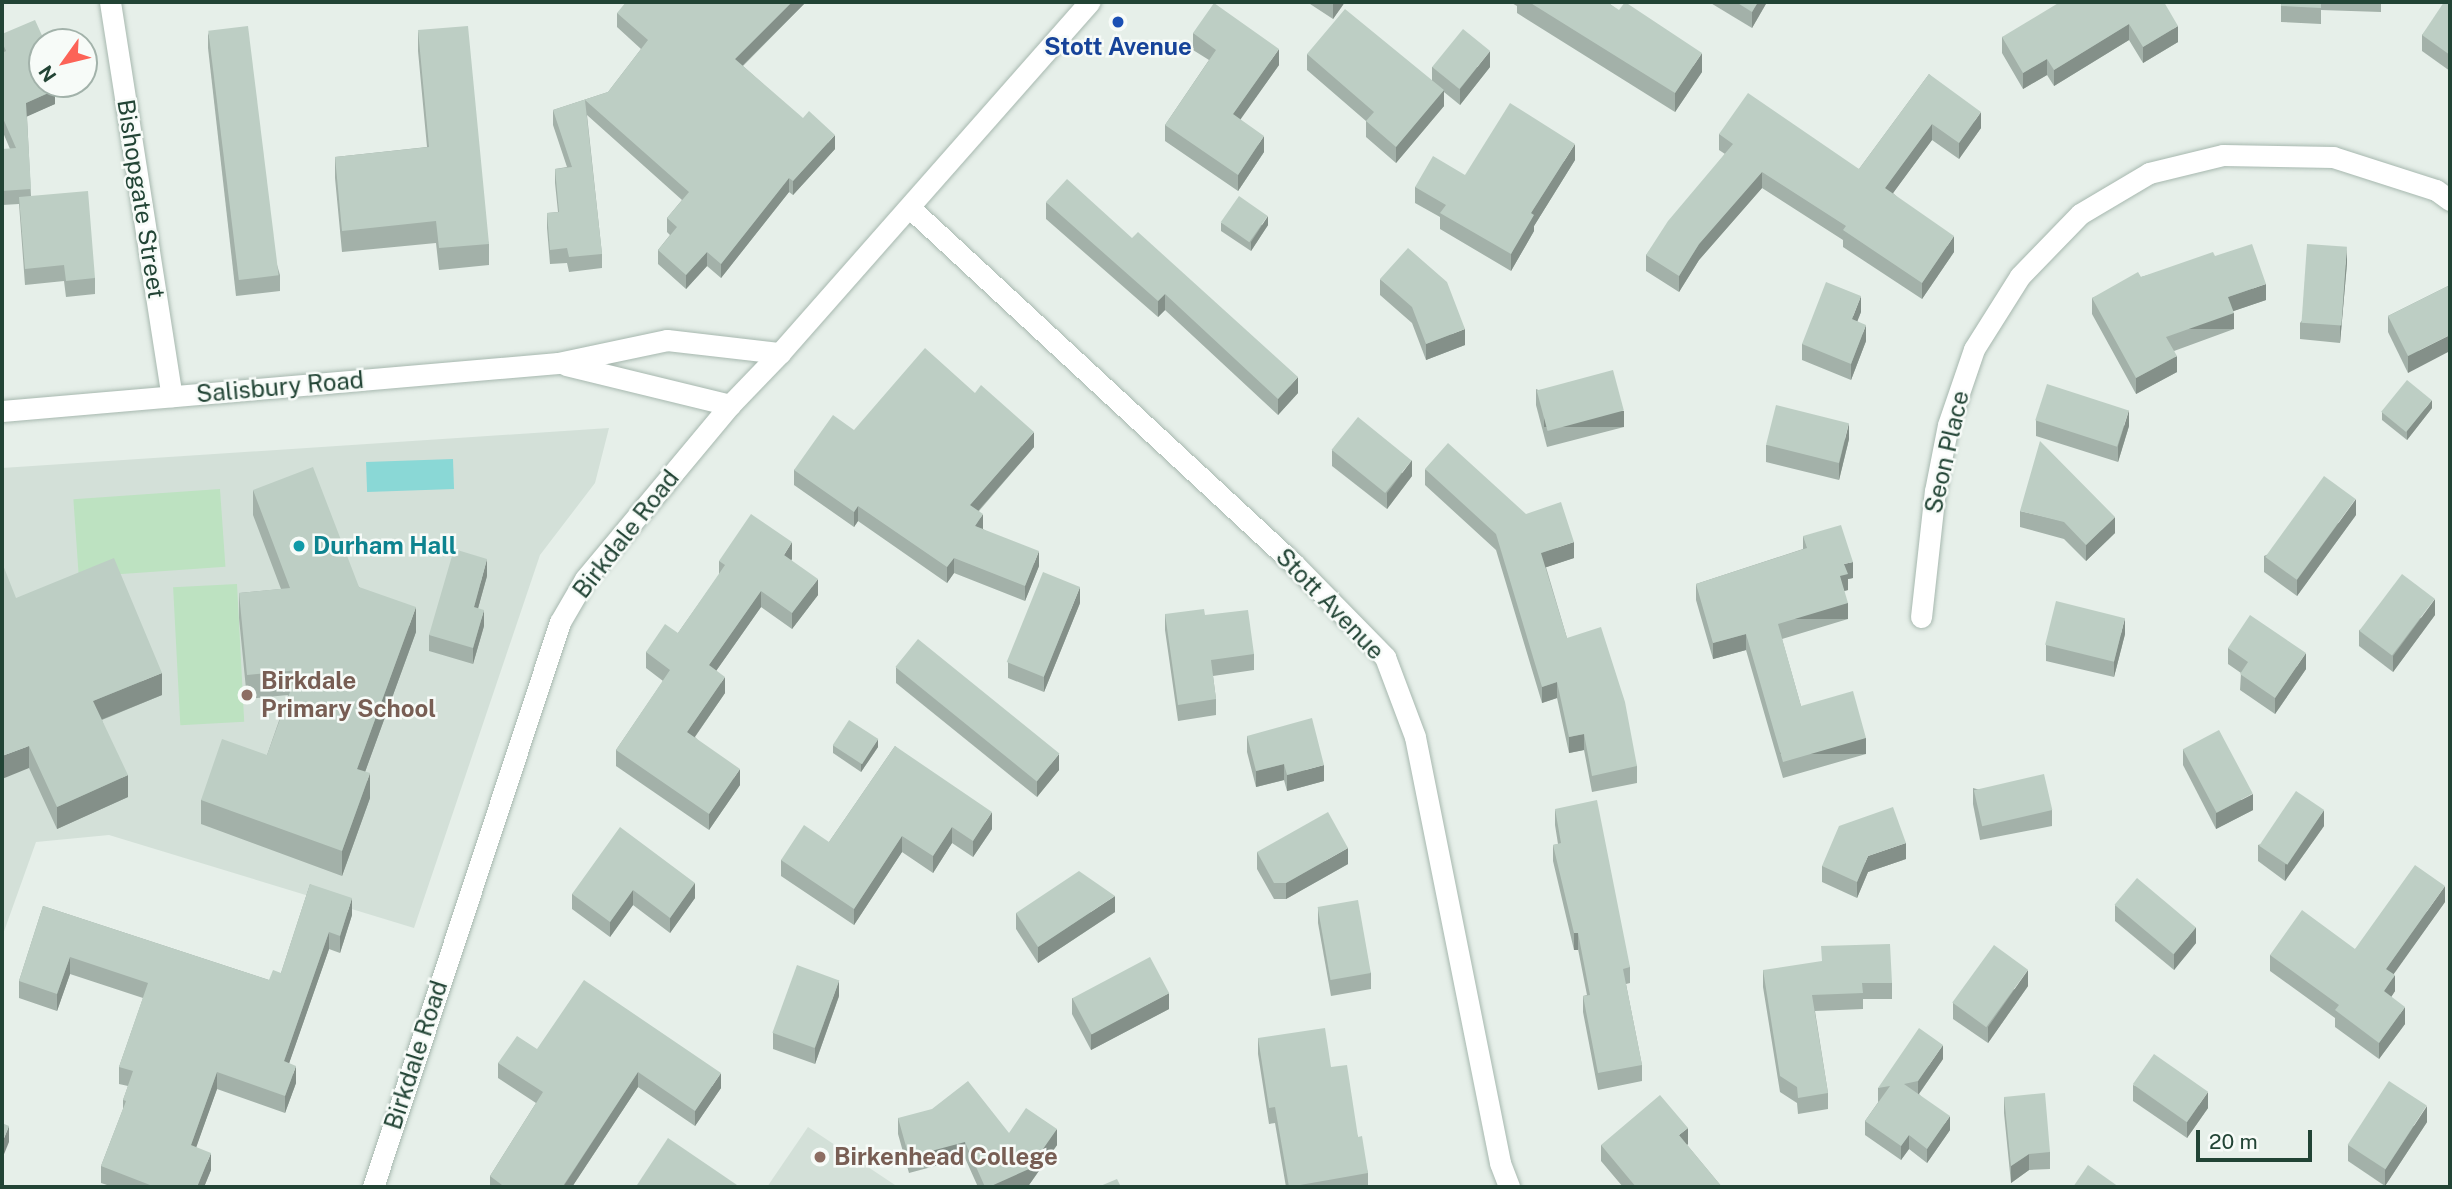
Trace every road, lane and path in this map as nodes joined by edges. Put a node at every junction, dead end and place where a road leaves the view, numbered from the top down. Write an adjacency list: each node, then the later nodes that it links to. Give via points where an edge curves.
1 (110, 2): 7 (street, Bishopgate Street)
2 (1089, 2): 4 (street, Birkdale Road)
3 (2450, 200): 10 (street, Seon Place, via 2436,190 2333,157 2223,155 2149,173 2080,214 2020,276 1974,349 1948,425)
4 (909, 206): 5 (street, Birkdale Road); 12 (street, Stott Avenue, via 1293,563 1385,657 1415,737)
5 (780, 353): 6 (street, Salisbury Road, via 667,340); 8 (street, Birkdale Road)
6 (558, 363): 7 (street, Salisbury Road); 8 (street, Salisbury Road)
7 (172, 396): 9 (street, Salisbury Road)
8 (730, 405): 11 (street, Birkdale Road, via 586,579 560,622)
9 (2, 411)
10 (1921, 617)
11 (373, 1187)
12 (1508, 1187)

